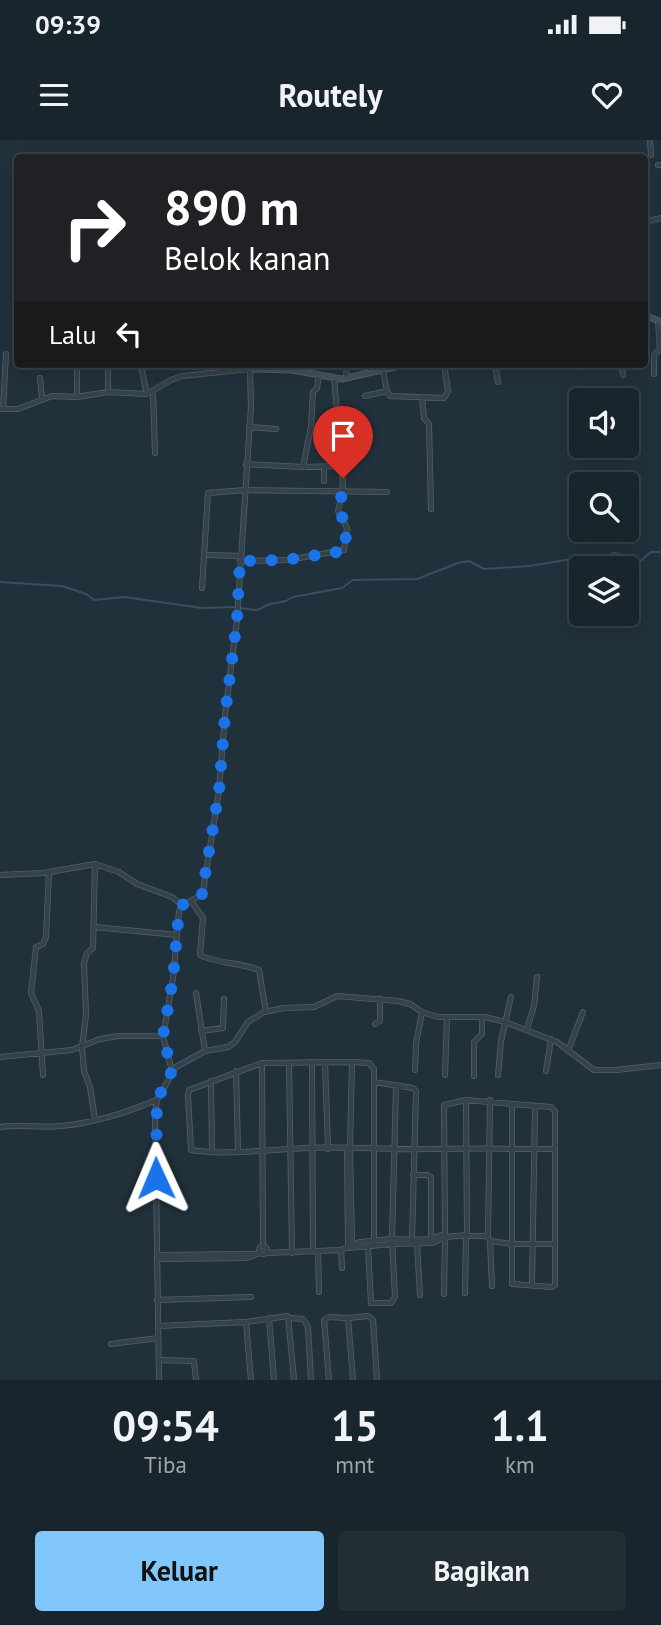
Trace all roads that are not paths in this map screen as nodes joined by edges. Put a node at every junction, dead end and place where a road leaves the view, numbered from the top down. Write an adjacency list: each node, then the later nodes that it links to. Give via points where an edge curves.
1 (650, 140): 2 (street)
2 (651, 155)
3 (660, 321): 17 (street)
4 (6, 354): 16 (street)
5 (78, 368): 29 (street)
6 (108, 368): 26 (street)
7 (347, 368): 22 (street)
8 (394, 368): 14 (street)
9 (444, 368): 31 (street, via 447,396)
10 (496, 368): 23 (street)
11 (622, 368): 19 (street)
12 (250, 369): 13 (street); 24 (street, via 182,376); 33 (street)
13 (258, 369): 18 (street)
14 (383, 371): 22 (street); 25 (street)
15 (142, 372): 27 (street)
16 (2, 374): 32 (street)
17 (654, 374)
18 (319, 375): 21 (street); 38 (street)
19 (623, 375)
20 (40, 378): 30 (street)
21 (334, 378): 22 (street); 37 (street)
22 (346, 378)
23 (498, 383)
24 (153, 391): 27 (street); 35 (street)
25 (387, 391): 28 (street); 31 (street, via 393,396)
26 (107, 392): 27 (street); 29 (street)
27 (147, 392)
28 (365, 396)
29 (77, 397): 30 (street)
30 (42, 398): 32 (street, via 14,410)
31 (422, 398): 44 (street, via 429,424)
32 (1, 409)
33 (249, 426): 34 (street); 36 (street)
34 (276, 429)
35 (155, 453)
36 (246, 464): 38 (street); 41 (street)
37 (342, 466): 39 (street); 42 (street)
38 (303, 467): 39 (street)
39 (324, 468): 40 (street)
40 (324, 481)
41 (246, 490): 42 (street); 46 (street); 47 (street, via 207,494)
42 (343, 491): 43 (street); 46 (street, via 338,508 347,528 344,551 285,560)
43 (387, 492)
44 (431, 509)
45 (209, 555): 46 (street)
46 (240, 559): 51 (street, via 219,791 203,891)
47 (202, 589)
48 (95, 864): 49 (street); 52 (street); 53 (street)
49 (49, 872): 50 (street); 74 (street, via 46,937 36,947 31,990 39,1011)
50 (0, 875)
51 (191, 901): 52 (street); 60 (street, via 203,918 202,958 259,970)
52 (182, 905): 54 (street)
53 (94, 927): 54 (street); 71 (street, via 93,948 84,964)
54 (177, 935): 69 (street)
55 (537, 977): 67 (street)
56 (196, 993): 68 (street)
57 (511, 997): 65 (street)
58 (223, 999): 68 (street, via 223,1028)
59 (380, 999): 60 (street, via 337,996 314,1007); 61 (street, via 402,1002); 66 (street, via 380,1021)
60 (266, 1012): 73 (street, via 248,1022 228,1047)
61 (422, 1012): 63 (street); 82 (street)
62 (583, 1012): 72 (street)
63 (447, 1017): 64 (street); 87 (street)
64 (482, 1017): 65 (street); 89 (street, via 481,1034 474,1042)
65 (505, 1019): 67 (street); 88 (street)
66 (375, 1024)
67 (528, 1026): 70 (street)
68 (201, 1031): 73 (street)
69 (163, 1036): 71 (street, via 118,1035); 83 (street)
70 (551, 1039): 72 (street); 85 (street)
71 (82, 1047): 74 (street); 98 (street)
72 (570, 1049): 81 (street, via 586,1066 599,1071)
73 (205, 1051): 83 (street)
74 (43, 1053): 75 (street); 86 (street)
75 (0, 1057)
76 (312, 1062): 77 (street); 80 (street); 100 (street)
77 (325, 1062): 78 (street); 108 (street)
78 (352, 1062): 91 (street, via 371,1063); 102 (street)
79 (262, 1063): 80 (street); 84 (street); 114 (street)
80 (289, 1063): 107 (street)
81 (661, 1065)
82 (415, 1070)
83 (172, 1071): 93 (street)
84 (236, 1071): 90 (street); 113 (street)
85 (546, 1071)
86 (43, 1075)
87 (445, 1075)
88 (498, 1075)
89 (474, 1076)
90 (211, 1081): 115 (street); 115 (street, via 192,1088 188,1096 190,1148)
91 (374, 1082): 92 (street); 109 (street)
92 (396, 1086): 103 (street); 110 (street, via 416,1091)
93 (157, 1100): 98 (street); 134 (street)
94 (466, 1100): 95 (street); 101 (street); 104 (street, via 444,1105)
95 (490, 1100): 96 (street); 105 (street)
96 (512, 1104): 97 (street); 111 (street)
97 (535, 1107): 106 (street); 112 (street, via 555,1111)
98 (95, 1120): 99 (street)
99 (0, 1127)
100 (314, 1147): 107 (street); 108 (street); 130 (street)
101 (465, 1147): 104 (street); 105 (street); 118 (street)
102 (348, 1148): 108 (street); 109 (street); 128 (street)
103 (395, 1148): 109 (street); 110 (street); 120 (street)
104 (443, 1148): 110 (street); 117 (street)
105 (489, 1148): 111 (street); 119 (street)
106 (534, 1148): 111 (street); 112 (street); 125 (street)
107 (289, 1149): 114 (street); 133 (street)
108 (328, 1149)
109 (374, 1149): 123 (street)
110 (415, 1149): 116 (street)
111 (512, 1149): 124 (street)
112 (554, 1149): 126 (street)
113 (238, 1150): 114 (street); 115 (street)
114 (264, 1150): 127 (street)
115 (212, 1151)
116 (414, 1175): 121 (street, via 432,1180); 122 (street)
117 (443, 1236): 118 (street); 121 (street); 141 (street)
118 (466, 1236): 119 (street); 139 (street)
119 (489, 1239): 124 (street); 137 (street)
120 (392, 1241): 122 (street); 123 (street); 123 (street, via 395,1297 388,1304 371,1303)
121 (431, 1241): 122 (street)
122 (414, 1242): 140 (street)
123 (372, 1244): 128 (street)
124 (512, 1244): 125 (street); 136 (street, via 512,1284)
125 (532, 1244): 126 (street); 136 (street)
126 (555, 1244): 136 (street, via 555,1286)
127 (263, 1246): 131 (street); 132 (street)
128 (350, 1246): 129 (street)
129 (341, 1250): 130 (street); 135 (street)
130 (315, 1251): 133 (street); 138 (street)
131 (257, 1253): 132 (street); 134 (street, via 247,1258)
132 (266, 1253): 133 (street)
133 (292, 1253)
134 (157, 1257): 143 (street)
135 (342, 1268)
136 (532, 1284)
137 (492, 1286)
138 (318, 1292)
139 (465, 1293)
140 (420, 1294)
141 (444, 1294)
142 (251, 1297): 143 (street)
143 (157, 1300): 148 (street)
144 (269, 1318): 145 (street); 147 (street); 155 (street)
145 (290, 1318): 156 (street); 157 (street, via 303,1319 308,1327)
146 (348, 1318): 158 (street, via 329,1317 324,1322); 159 (street); 160 (street, via 373,1318)
147 (246, 1322): 148 (street); 154 (street)
148 (158, 1326): 149 (street)
149 (158, 1338): 150 (street); 151 (street)
150 (111, 1344)
151 (159, 1360): 152 (street); 153 (street, via 194,1361)
152 (159, 1380)
153 (195, 1380)
154 (251, 1380)
155 (274, 1380)
156 (294, 1380)
157 (311, 1380)
158 (329, 1380)
159 (353, 1380)
160 (377, 1380)

